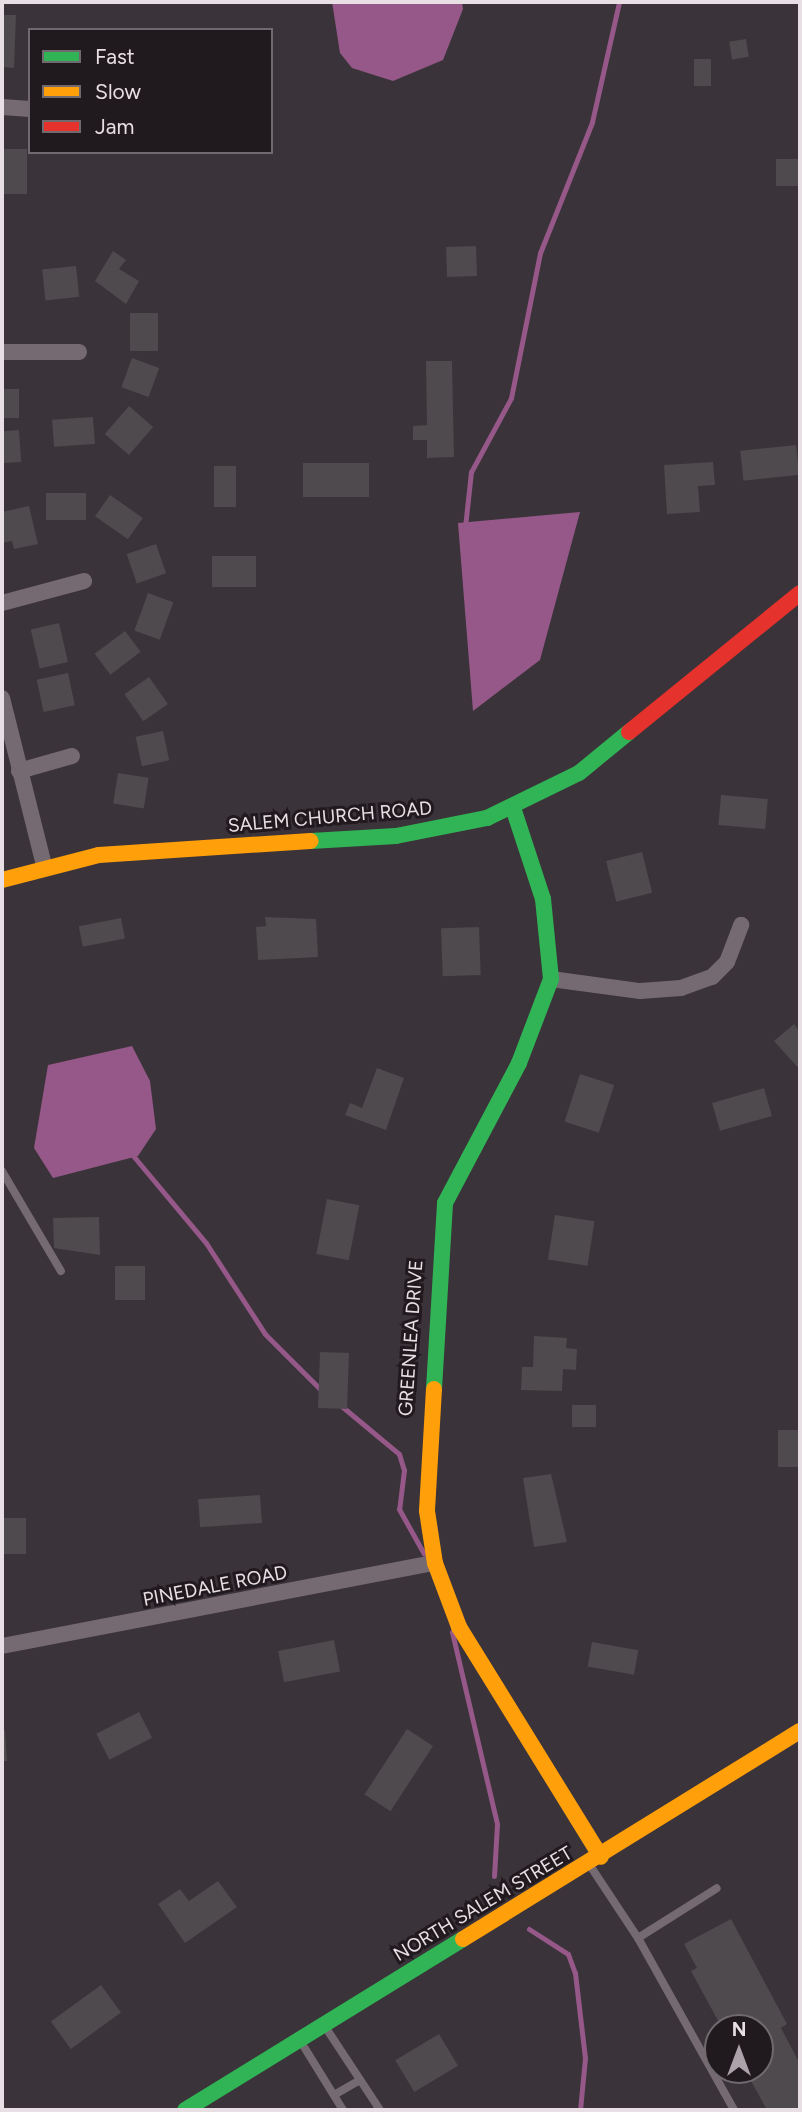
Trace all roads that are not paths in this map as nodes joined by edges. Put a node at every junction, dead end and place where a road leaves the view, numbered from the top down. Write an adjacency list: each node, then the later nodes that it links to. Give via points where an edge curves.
1 (2, 107): 2 (street)
2 (28, 109)
3 (2, 352): 4 (street)
4 (79, 352)
5 (84, 581): 7 (street)
6 (800, 593): 11 (street, SALEM CHURCH ROAD, via 603,755)
7 (2, 603)
8 (2, 698): 10 (street)
9 (72, 755): 10 (street)
10 (19, 771): 12 (street)
11 (513, 808): 12 (street, SALEM CHURCH ROAD, via 406,835 99,855); 15 (street, GREENLEA DRIVE, via 543,899)
12 (44, 865): 13 (street, SALEM CHURCH ROAD)
13 (2, 880)
14 (741, 925): 15 (street, via 727,962 712,977 681,988 640,991)
15 (551, 979): 18 (street, GREENLEA DRIVE, via 519,1063 457,1171 439,1228 425,1457)
16 (2, 1171): 17 (lane)
17 (61, 1271)
18 (435, 1563): 19 (street, PINEDALE ROAD); 21 (street, GREENLEA DRIVE, via 459,1627)
19 (2, 1646)
20 (800, 1731): 21 (street, NORTH SALEM STREET)
21 (595, 1861): 23 (lane); 24 (street, NORTH SALEM STREET)
22 (717, 1888): 23 (lane)
23 (638, 1938): 31 (lane)
24 (324, 2024): 25 (street, NORTH SALEM STREET); 26 (lane)
25 (299, 2039): 27 (lane); 28 (street, NORTH SALEM STREET)
26 (360, 2080): 27 (lane); 30 (lane)
27 (334, 2095): 29 (lane)
28 (186, 2110)
29 (343, 2110)
30 (380, 2110)
31 (734, 2110)

